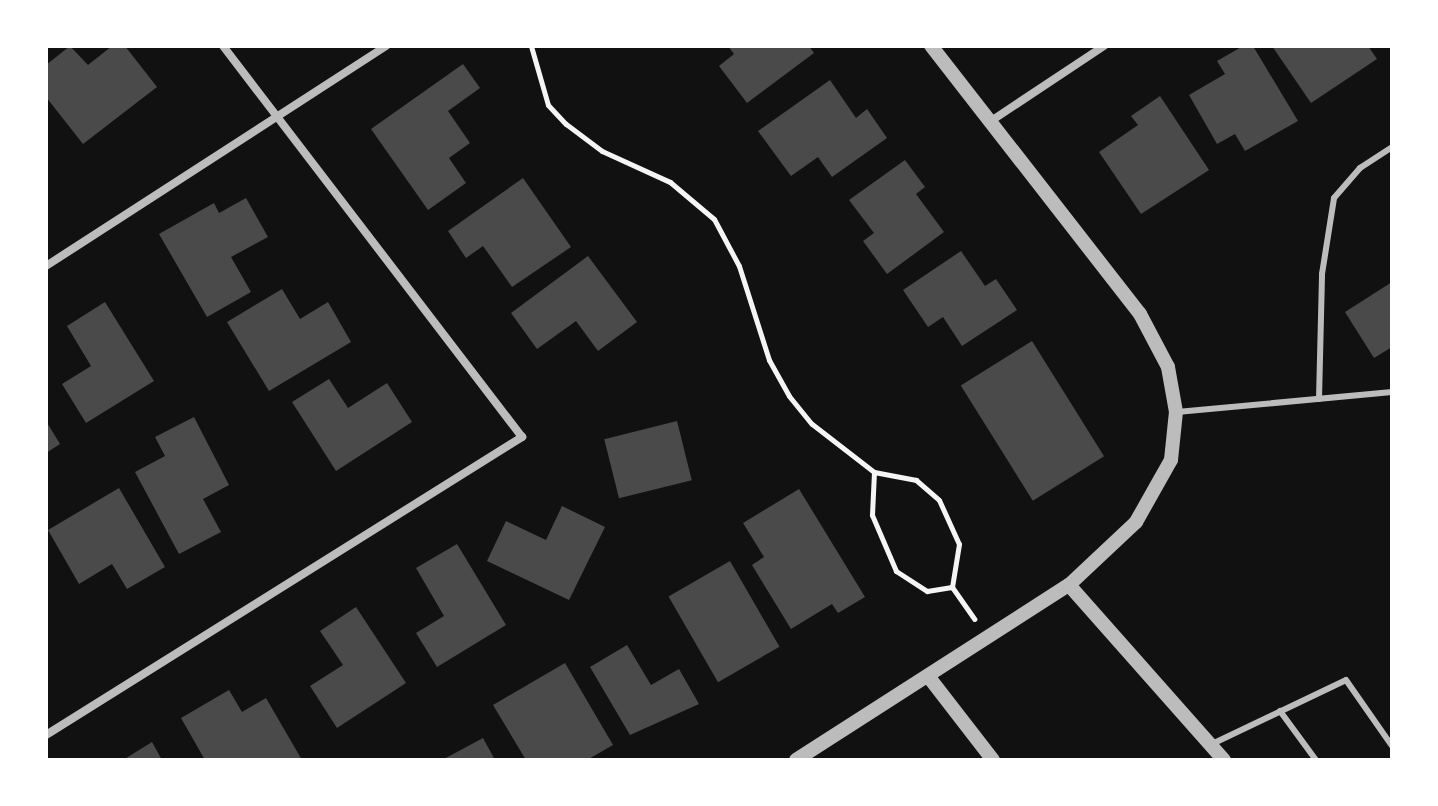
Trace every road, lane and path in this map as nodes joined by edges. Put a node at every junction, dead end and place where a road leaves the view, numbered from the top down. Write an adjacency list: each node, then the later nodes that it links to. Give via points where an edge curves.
1 (223, 46): 6 (street)
2 (386, 46): 6 (street)
3 (531, 46): 13 (path, via 548,105 566,124 602,151 680,188 714,219 739,266 769,360 789,396 812,424)
4 (931, 46): 7 (street)
5 (1104, 46): 7 (street)
6 (279, 117): 9 (street); 19 (street, via 522,437)
7 (991, 121): 12 (street, via 1140,314 1168,367)
8 (1392, 147): 11 (lane, via 1360,168 1334,198 1322,274)
9 (46, 266)
10 (1392, 392): 11 (lane)
11 (1319, 399): 12 (lane)
12 (1176, 412): 14 (street, via 1171,460 1159,488 1136,522)
13 (874, 472): 15 (path, via 916,480 939,500 959,544); 15 (path, via 872,515 896,571 927,591)
14 (1069, 585): 16 (street); 20 (street)
15 (952, 587): 16 (path)
16 (987, 638): 17 (street)
17 (928, 676): 22 (street); 23 (street)
18 (1280, 711): 20 (lane); 21 (lane, via 1346,680); 25 (lane)
19 (46, 735)
20 (1211, 745): 24 (street)
21 (1392, 746)
22 (796, 760)
23 (993, 760)
24 (1224, 760)
25 (1316, 760)

